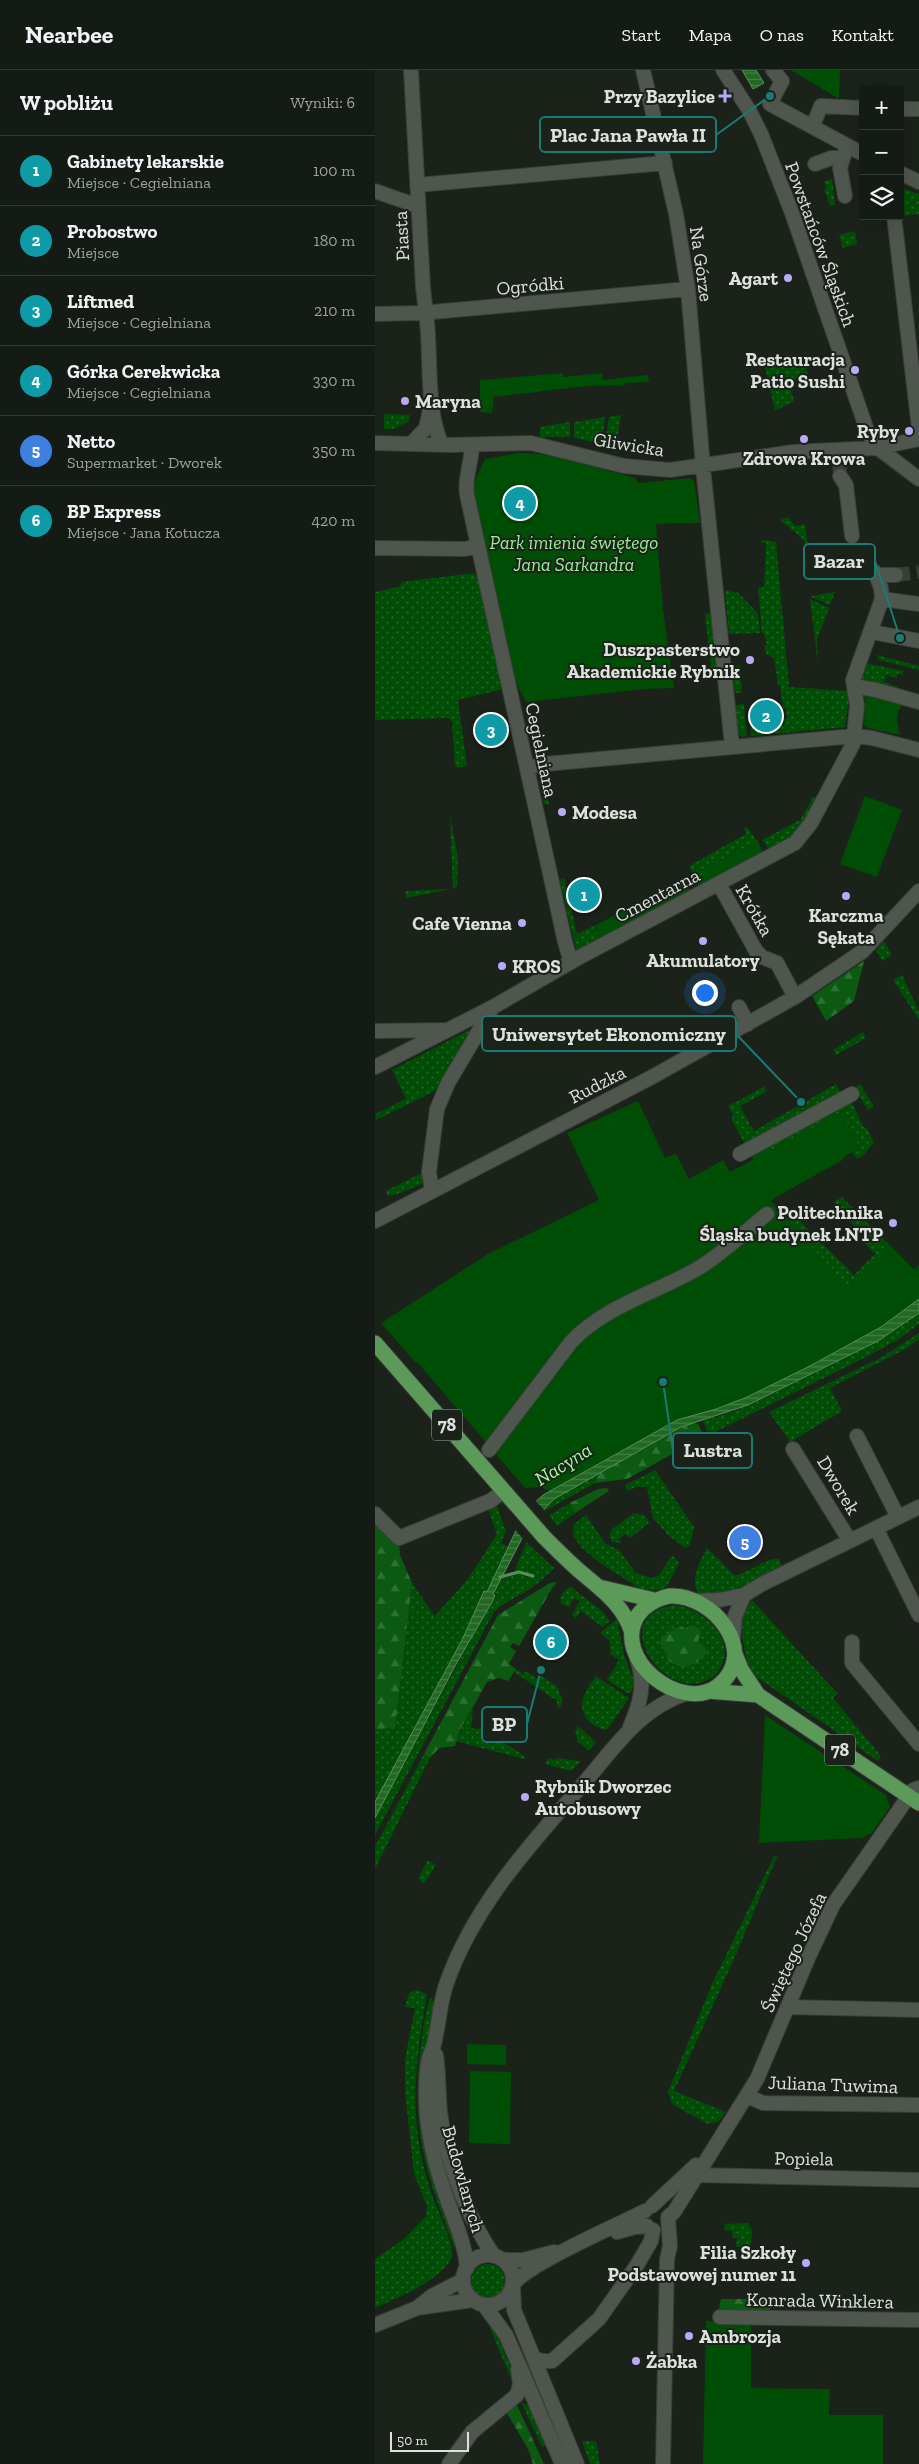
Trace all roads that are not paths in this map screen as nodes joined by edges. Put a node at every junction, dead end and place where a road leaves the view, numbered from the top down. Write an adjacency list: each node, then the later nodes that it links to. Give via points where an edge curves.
1 (411, 70): 17 (street, Piasta)
2 (643, 70): 13 (street, Na Górze)
3 (723, 70): 9 (street, Powstańców Śląskich)
4 (773, 70): 5 (street, via 782,81)
5 (770, 104): 9 (street); 10 (street)
6 (859, 108): 10 (street, via 821,106)
7 (904, 109): 8 (street)
8 (919, 109)
9 (749, 110): 32 (street, Powstańców Śląskich, via 792,213 868,433)
10 (813, 125): 11 (street)
11 (845, 152): 12 (street); 14 (street); 19 (street, via 840,168)
12 (859, 154)
13 (665, 163): 17 (street); 22 (street, Na Górze)
14 (815, 164)
15 (904, 175): 16 (street)
16 (919, 182)
17 (417, 185): 20 (street, Piasta)
18 (375, 190): 20 (street)
19 (845, 196)
20 (418, 206): 23 (street, Piasta)
21 (894, 220): 26 (street)
22 (688, 289): 23 (street, Ogródki); 33 (street, Na Górze)
23 (426, 312): 24 (street, Ogródki); 25 (street, Piasta)
24 (375, 314)
25 (432, 399): 29 (street, Piasta, via 426,428); 30 (street, Piasta)
26 (919, 428)
27 (919, 439): 32 (street, Gliwicka)
28 (375, 443): 29 (street, Gliwicka)
29 (411, 444): 30 (street, Gliwicka)
30 (442, 445): 31 (street, Gliwicka)
31 (472, 445): 33 (street, Gliwicka, via 537,444 643,469); 37 (street, Cegielniana, via 466,490)
32 (878, 448): 33 (street, Gliwicka, via 838,454 783,453); 34 (street)
33 (703, 467): 47 (street, Na Górze)
34 (914, 475)
35 (840, 476): 36 (street, via 846,485)
36 (855, 540)
37 (478, 546): 38 (street, via 465,549); 49 (street, Cegielniana)
38 (375, 548)
39 (896, 575): 40 (street, via 877,576)
40 (883, 599): 41 (street); 42 (street)
41 (919, 604)
42 (872, 632): 43 (street); 44 (street, via 854,678)
43 (919, 641)
44 (854, 686): 45 (street); 46 (street, Cmentarna, via 857,706)
45 (919, 702)
46 (854, 736): 47 (street); 48 (street); 50 (street, Cmentarna, via 851,749 801,838)
47 (732, 746): 49 (street)
48 (919, 750)
49 (527, 768): 52 (street, Cegielniana)
50 (719, 884): 52 (street, Cmentarna); 53 (street, Krótka, via 756,951 777,963)
51 (919, 891): 53 (street, Rudzka, via 863,951)
52 (571, 962): 54 (street, Cmentarna)
53 (795, 998): 56 (street, Rudzka)
54 (493, 1007): 57 (street, Cmentarna); 62 (street, via 437,1109 429,1172)
55 (739, 1007): 56 (street)
56 (748, 1024): 62 (street, Rudzka, via 644,1082)
57 (450, 1030): 58 (street); 59 (street, Cmentarna)
58 (375, 1031)
59 (375, 1067)
60 (852, 1094): 61 (street)
61 (740, 1154)
62 (432, 1190): 64 (street, Rudzka)
63 (767, 1214): 68 (street, via 705,1265 586,1326)
64 (375, 1222)
65 (375, 1343): 69 (main road, 78)
66 (857, 1436): 72 (street)
67 (793, 1449): 74 (street, Dworek)
68 (489, 1450)
69 (509, 1496): 71 (street, via 399,1538); 75 (main road, 78, via 544,1537)
70 (919, 1507): 72 (street, Dworek)
71 (375, 1514)
72 (898, 1517): 73 (street, Dworek)
73 (877, 1528): 74 (street, Dworek); 77 (street)
74 (851, 1541): 76 (street, Dworek)
75 (603, 1588): 78 (main road, 78); 81 (main road, 78, via 625,1616)
76 (744, 1595): 79 (street, Dworek); 83 (street, via 735,1616)
77 (915, 1596): 80 (street)
78 (654, 1600): 79 (main road, 78, via 673,1596); 81 (main road, via 640,1613)
79 (695, 1601): 83 (main road, 78, via 721,1620)
80 (919, 1615)
81 (632, 1633): 84 (main road, 78, via 631,1644)
82 (851, 1642): 89 (street, via 852,1663)
83 (734, 1646): 85 (main road, via 733,1667 723,1681); 87 (main road, 78, via 741,1669)
84 (637, 1659): 86 (main road, 78, via 645,1670 667,1685); 88 (street, Budowlanych, via 642,1695)
85 (707, 1691): 86 (main road, 78); 87 (main road, 78)
86 (687, 1693): 88 (street, Budowlanych, via 660,1704)
87 (758, 1695): 90 (main road, 78)
88 (630, 1728): 93 (street, Budowlanych, via 487,1901 446,1985)
89 (919, 1744)
90 (916, 1796): 91 (street, Świętego Józefa, via 833,1905)
91 (787, 2007): 92 (street); 94 (street, Świętego Józefa)
92 (919, 2010)
93 (435, 2042): 103 (street, Budowlanych, via 445,2145 468,2207); 105 (street, Budowlanych, via 428,2069 428,2125 445,2193 463,2241)
94 (747, 2096): 95 (street, Juliana Tuwima, via 763,2103); 96 (street, Świętego Józefa)
95 (919, 2105)
96 (693, 2174): 97 (street, Popiela); 98 (street, Świętego Józefa); 99 (street, Świętego Józefa, via 674,2212)
97 (919, 2180)
98 (648, 2208): 99 (street, via 663,2207); 100 (street, via 643,2219); 101 (street, Świętego Józefa)
99 (668, 2217): 100 (street, via 663,2228); 104 (street, via 670,2246)
100 (650, 2228): 101 (street, Świętego Józefa, via 628,2229); 104 (street); 113 (street, via 651,2241 637,2266 599,2319 552,2361)
101 (585, 2242): 102 (street, Świętego Józefa)
102 (563, 2250): 103 (street, Świętego Józefa, via 523,2260); 106 (street, Świętego Józefa)
103 (499, 2258): 105 (street, via 477,2258); 106 (street, via 512,2271)
104 (667, 2259): 119 (street)
105 (465, 2274): 107 (street, via 465,2291); 108 (street)
106 (513, 2285): 107 (street, via 503,2301 494,2305); 113 (street, via 514,2310)
107 (478, 2302): 108 (street); 112 (street, via 503,2330)
108 (417, 2308): 111 (street)
109 (720, 2317): 110 (street, Konrada Winklera)
110 (919, 2320)
111 (375, 2325)
112 (516, 2356): 114 (street, via 520,2384); 115 (street)
113 (534, 2358): 118 (street)
114 (517, 2395): 115 (street); 116 (street, via 472,2432)
115 (536, 2400): 117 (street)
116 (449, 2464)
117 (563, 2464)
118 (577, 2464)
119 (663, 2464)

